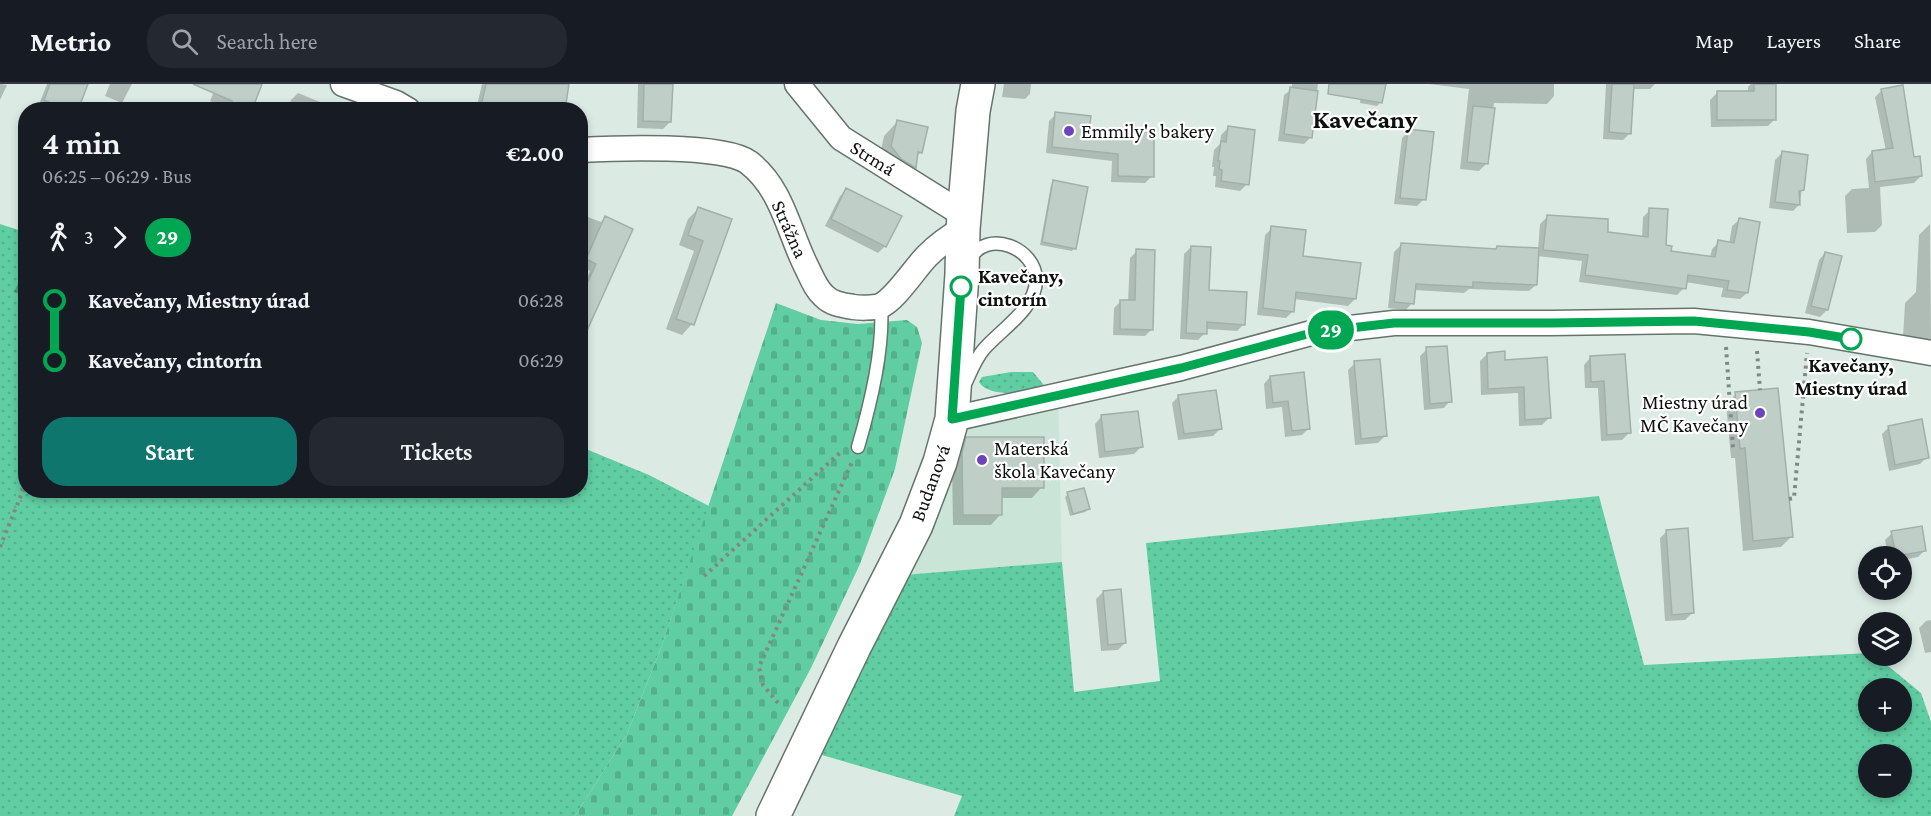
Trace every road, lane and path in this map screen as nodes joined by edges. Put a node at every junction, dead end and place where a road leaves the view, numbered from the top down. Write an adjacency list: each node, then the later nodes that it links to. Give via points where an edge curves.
1 (343, 84): 4 (street)
2 (797, 84): 6 (street, Strmá, via 841,138)
3 (978, 84): 6 (street, Budanová)
4 (388, 102)
5 (588, 150): 8 (street, Strážna, via 713,152 747,161 764,176 781,205 802,259 824,296 835,304 857,308)
6 (964, 222): 7 (street, Budanová); 8 (street)
7 (962, 274): 14 (street, Budanová); 14 (lane, via 980,246 999,243 1024,254 1036,272 1037,283 1023,311 983,350)
8 (881, 306): 15 (lane, via 878,353)
9 (1724, 323): 10 (street); 14 (street, via 1394,323 1315,332 1181,368); 17 (path)
10 (1755, 326): 11 (street); 13 (path)
11 (1809, 332): 12 (street); 19 (path, via 1794,498)
12 (1931, 353)
13 (1760, 390)
14 (952, 419): 23 (street, Budanová, via 916,525)
15 (863, 432): 16 (lane); 21 (path)
16 (858, 447): 22 (path, via 759,667 763,685)
17 (1733, 448)
18 (20, 498): 20 (path)
19 (1789, 499)
20 (0, 547)
21 (704, 576)
22 (778, 703)
23 (773, 816)

